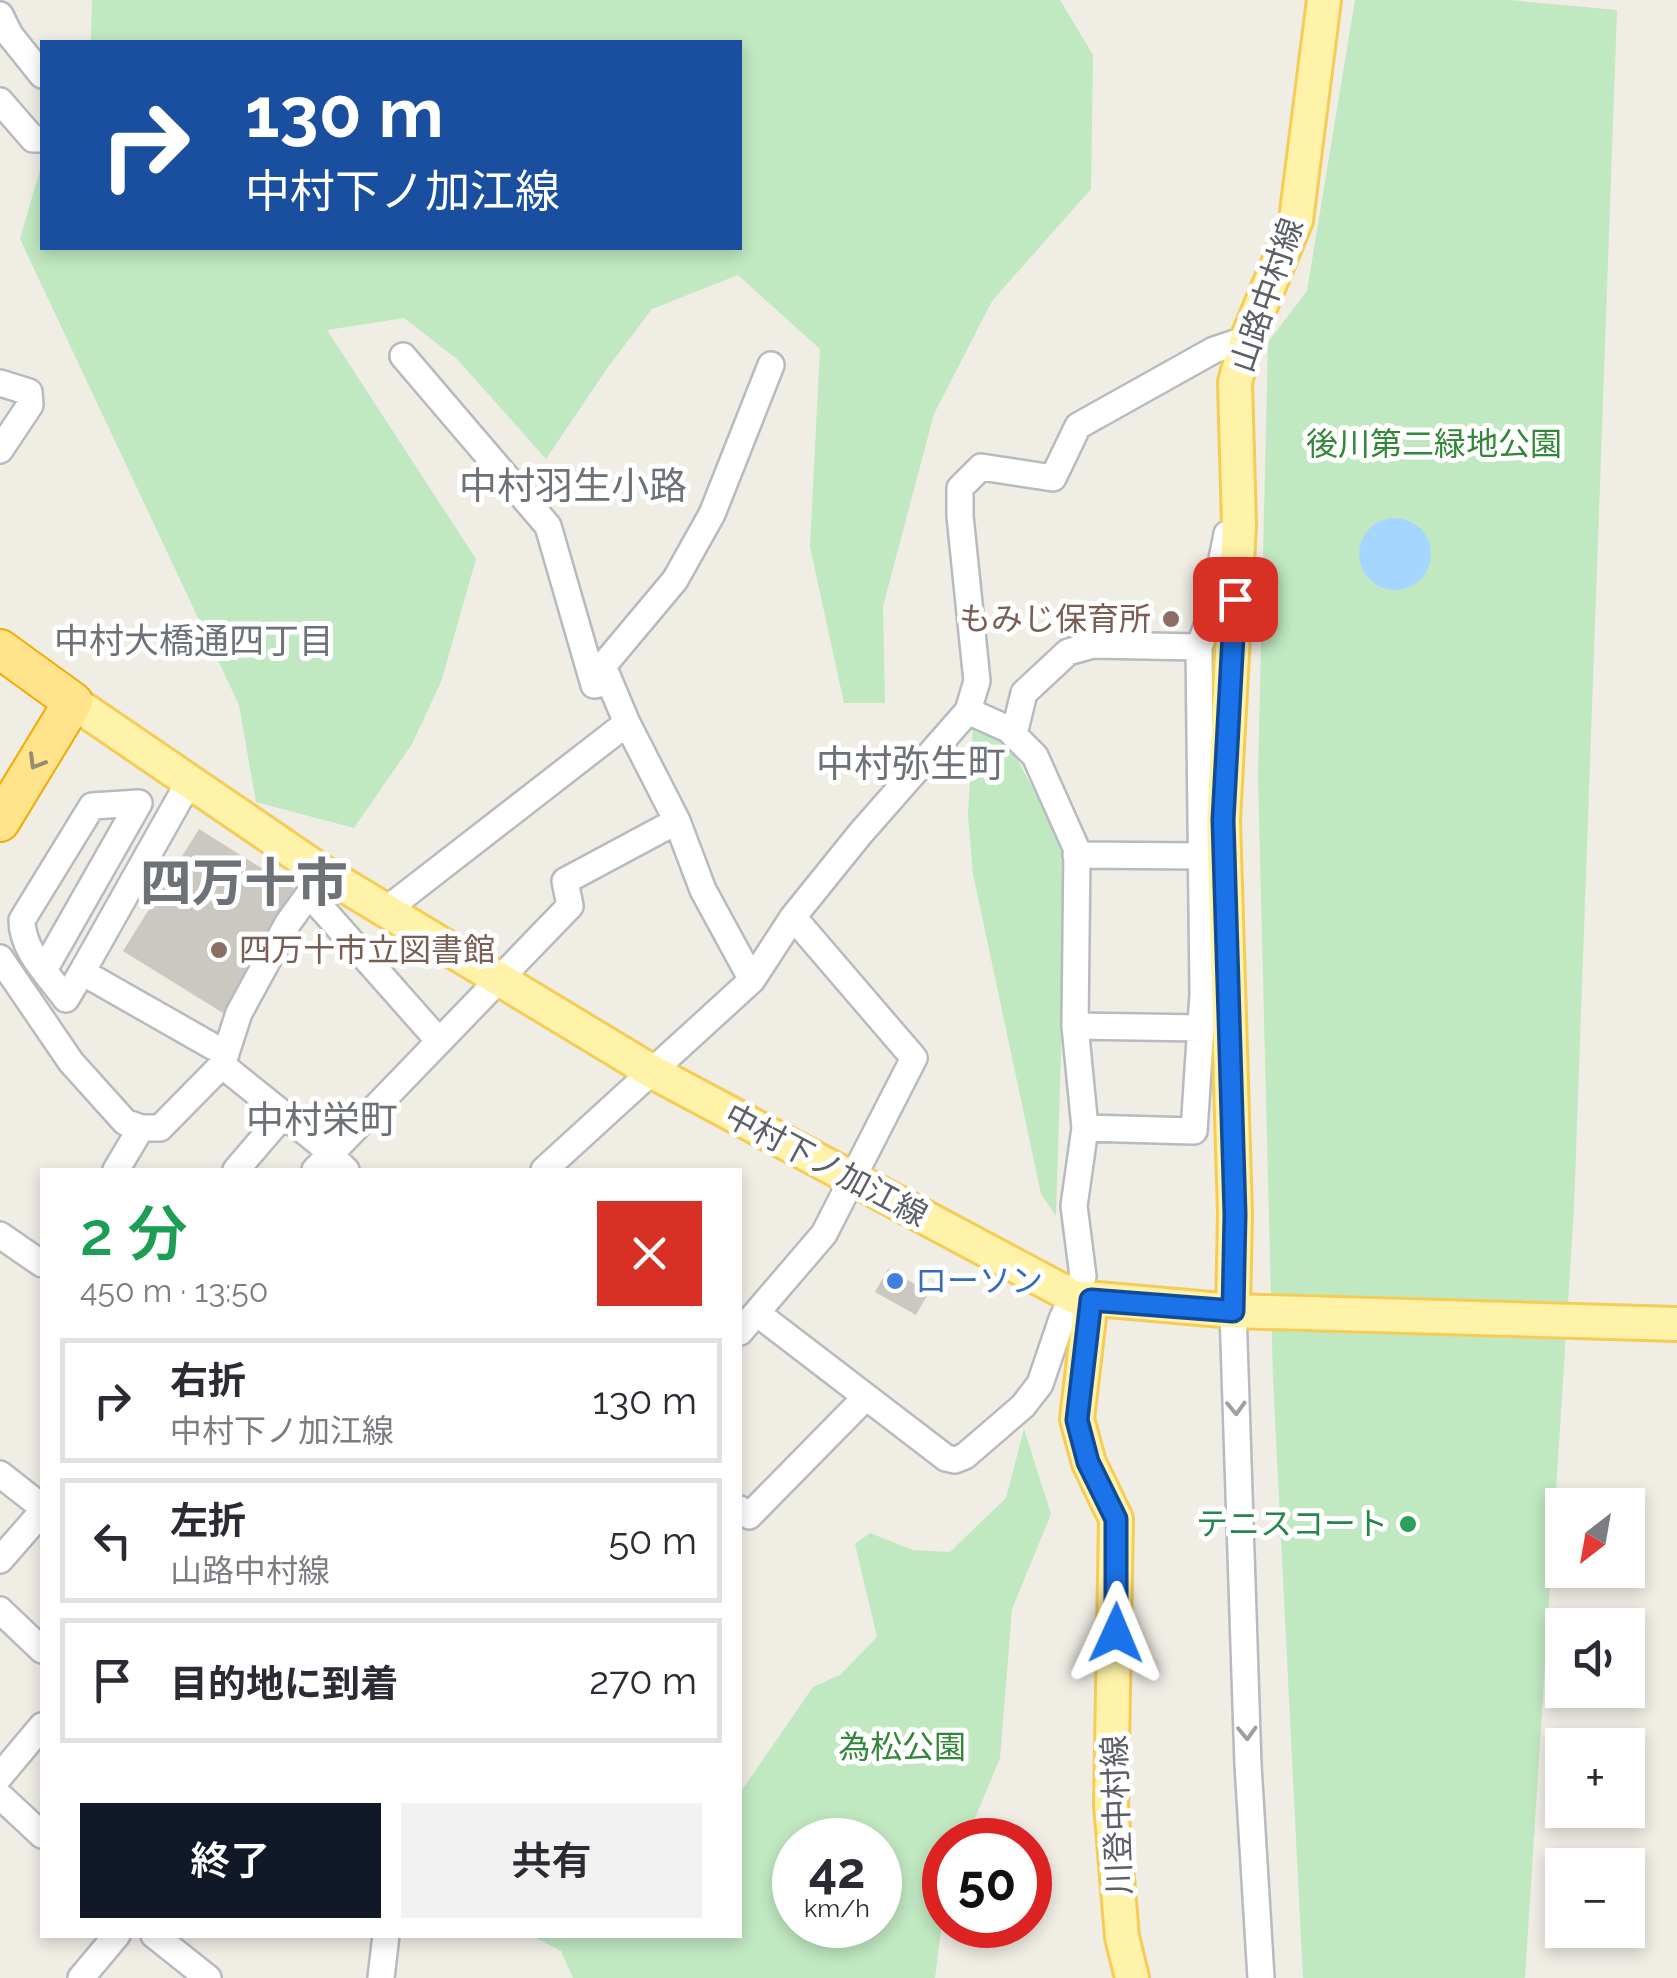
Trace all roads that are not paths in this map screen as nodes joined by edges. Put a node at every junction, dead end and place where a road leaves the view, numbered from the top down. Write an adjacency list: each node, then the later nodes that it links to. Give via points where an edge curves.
1 (1324, 0): 6 (main road, 山路中村線, via 1296,220)
2 (0, 16): 3 (street)
3 (40, 72)
4 (0, 101): 5 (street)
5 (40, 139)
6 (1247, 339): 11 (main road, 山路中村線, via 1235,382); 16 (street, via 1214,350 1078,426 1053,478 981,467 960,488 976,681)
7 (403, 356): 14 (street, via 548,526 594,685)
8 (771, 365): 14 (street, via 712,514 675,580 603,666)
9 (0, 382): 10 (street, via 29,392 30,405)
10 (0, 450)
11 (1239, 525): 12 (street, via 1227,534); 50 (main road, 山路中村線, via 1223,820)
12 (1199, 647): 18 (street, via 1093,644 1068,652 1024,693); 23 (street)
13 (0, 649): 15 (highway)
14 (608, 682): 17 (street)
15 (73, 702): 19 (main road, 中村下ノ加江線); 20 (highway, one-way to 20)
16 (968, 711): 18 (street); 28 (street)
17 (627, 723): 21 (street); 27 (street)
18 (1014, 734): 22 (street, via 1034,756)
19 (189, 782): 25 (main road, 中村下ノ加江線); 31 (street)
20 (3, 811)
21 (677, 820): 32 (street, via 566,882 570,906); 33 (street, via 703,890)
22 (1076, 855): 23 (street); 34 (street)
23 (1202, 856): 35 (street)
24 (58, 863): 26 (street); 26 (street, via 92,806 139,803); 30 (street, via 22,920 22,940)
25 (314, 882): 27 (main road, 中村下ノ加江線); 36 (street); 37 (street, via 239,1013)
26 (93, 885): 30 (street)
27 (386, 910): 32 (main road, 中村下ノ加江線)
28 (793, 917): 33 (street); 46 (street, via 914,1058)
29 (0, 958): 40 (street, via 71,1062 125,1122)
30 (44, 970): 31 (street, via 66,998)
31 (82, 972): 37 (street)
32 (500, 980): 36 (street); 38 (main road, 中村下ノ加江線)
33 (752, 980): 38 (street)
34 (1075, 1026): 35 (street); 41 (street)
35 (1201, 1028): 41 (street, via 1194,1131)
36 (439, 1041): 42 (street)
37 (224, 1060): 39 (street); 40 (street, via 168,1124)
38 (651, 1072): 45 (street); 46 (main road, 中村下ノ加江線)
39 (284, 1114): 42 (street); 44 (street)
40 (141, 1128): 43 (street)
41 (1085, 1128): 49 (street, via 1074,1206)
42 (330, 1164)
43 (117, 1168)
44 (238, 1168)
45 (546, 1168)
46 (853, 1179): 49 (main road, 中村下ノ加江線); 51 (street, via 824,1234)
47 (0, 1236): 48 (street)
48 (40, 1263)
49 (1082, 1299): 50 (main road, 中村下ノ加江線); 53 (street, via 1062,1319 1040,1384 1024,1406 964,1456 946,1458); 71 (main road, 川登中村線, via 1077,1420 1088,1462 1116,1519 1111,1805)
50 (1243, 1310): 52 (main road, 中村下ノ加江線); 72 (street, one-way to 72, via 1248,1765)
51 (749, 1323): 53 (street)
52 (1677, 1324)
53 (864, 1398): 57 (street, via 749,1516)
54 (0, 1474): 55 (street)
55 (40, 1507)
56 (40, 1511): 58 (street)
57 (742, 1511)
58 (0, 1560)
59 (0, 1610): 60 (street)
60 (40, 1648)
61 (40, 1728): 62 (street)
62 (0, 1776)
63 (0, 1796): 64 (street)
64 (40, 1834)
65 (113, 1938): 68 (street)
66 (158, 1938): 69 (street)
67 (386, 1938): 70 (street)
68 (80, 1978)
69 (208, 1978)
70 (381, 1978)
71 (1132, 1978)
72 (1260, 1978)

